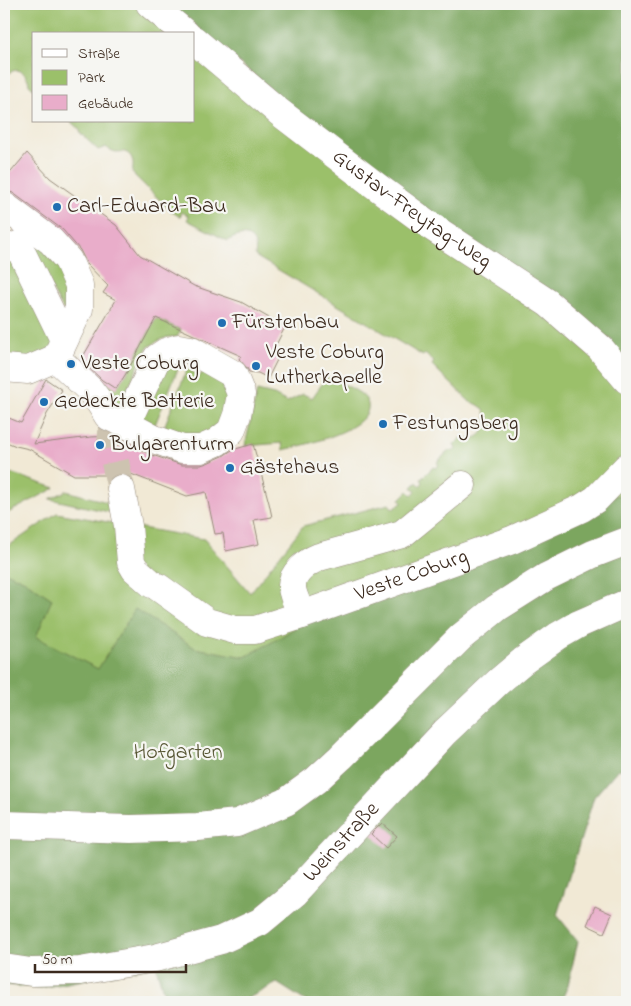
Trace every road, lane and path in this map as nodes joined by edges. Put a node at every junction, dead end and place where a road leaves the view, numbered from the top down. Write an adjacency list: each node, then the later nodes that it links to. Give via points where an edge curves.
1 (150, 4): 2 (street)
2 (184, 32)
3 (195, 41): 8 (street, Gustav-Freytag-Weg, via 279,112 376,186 548,303 600,348)
4 (4, 206): 6 (street, via 50,241 68,260 79,284 79,309)
5 (18, 245): 6 (street)
6 (60, 349): 7 (street, via 28,370); 9 (street, via 108,416 182,449 201,448 217,442 231,431 241,394 233,374 191,350 179,348 157,358)
7 (4, 368)
8 (627, 380)
9 (128, 420)
10 (627, 467): 15 (street, Veste Coburg, via 596,499 582,508 512,540)
11 (462, 486): 15 (street, via 402,534 310,560 298,572 292,588)
12 (121, 489): 15 (street, Veste Coburg, via 130,557 135,569 207,622 236,630 255,630)
13 (627, 541): 16 (street, via 546,577 496,608 461,637 341,757 286,802 237,823 198,827 132,829)
14 (627, 603): 17 (street, Weinstraße, via 579,624 523,661 445,732 296,893 260,922 221,940 155,958 80,970 31,972)
15 (302, 614)
16 (4, 825)
17 (4, 968)

